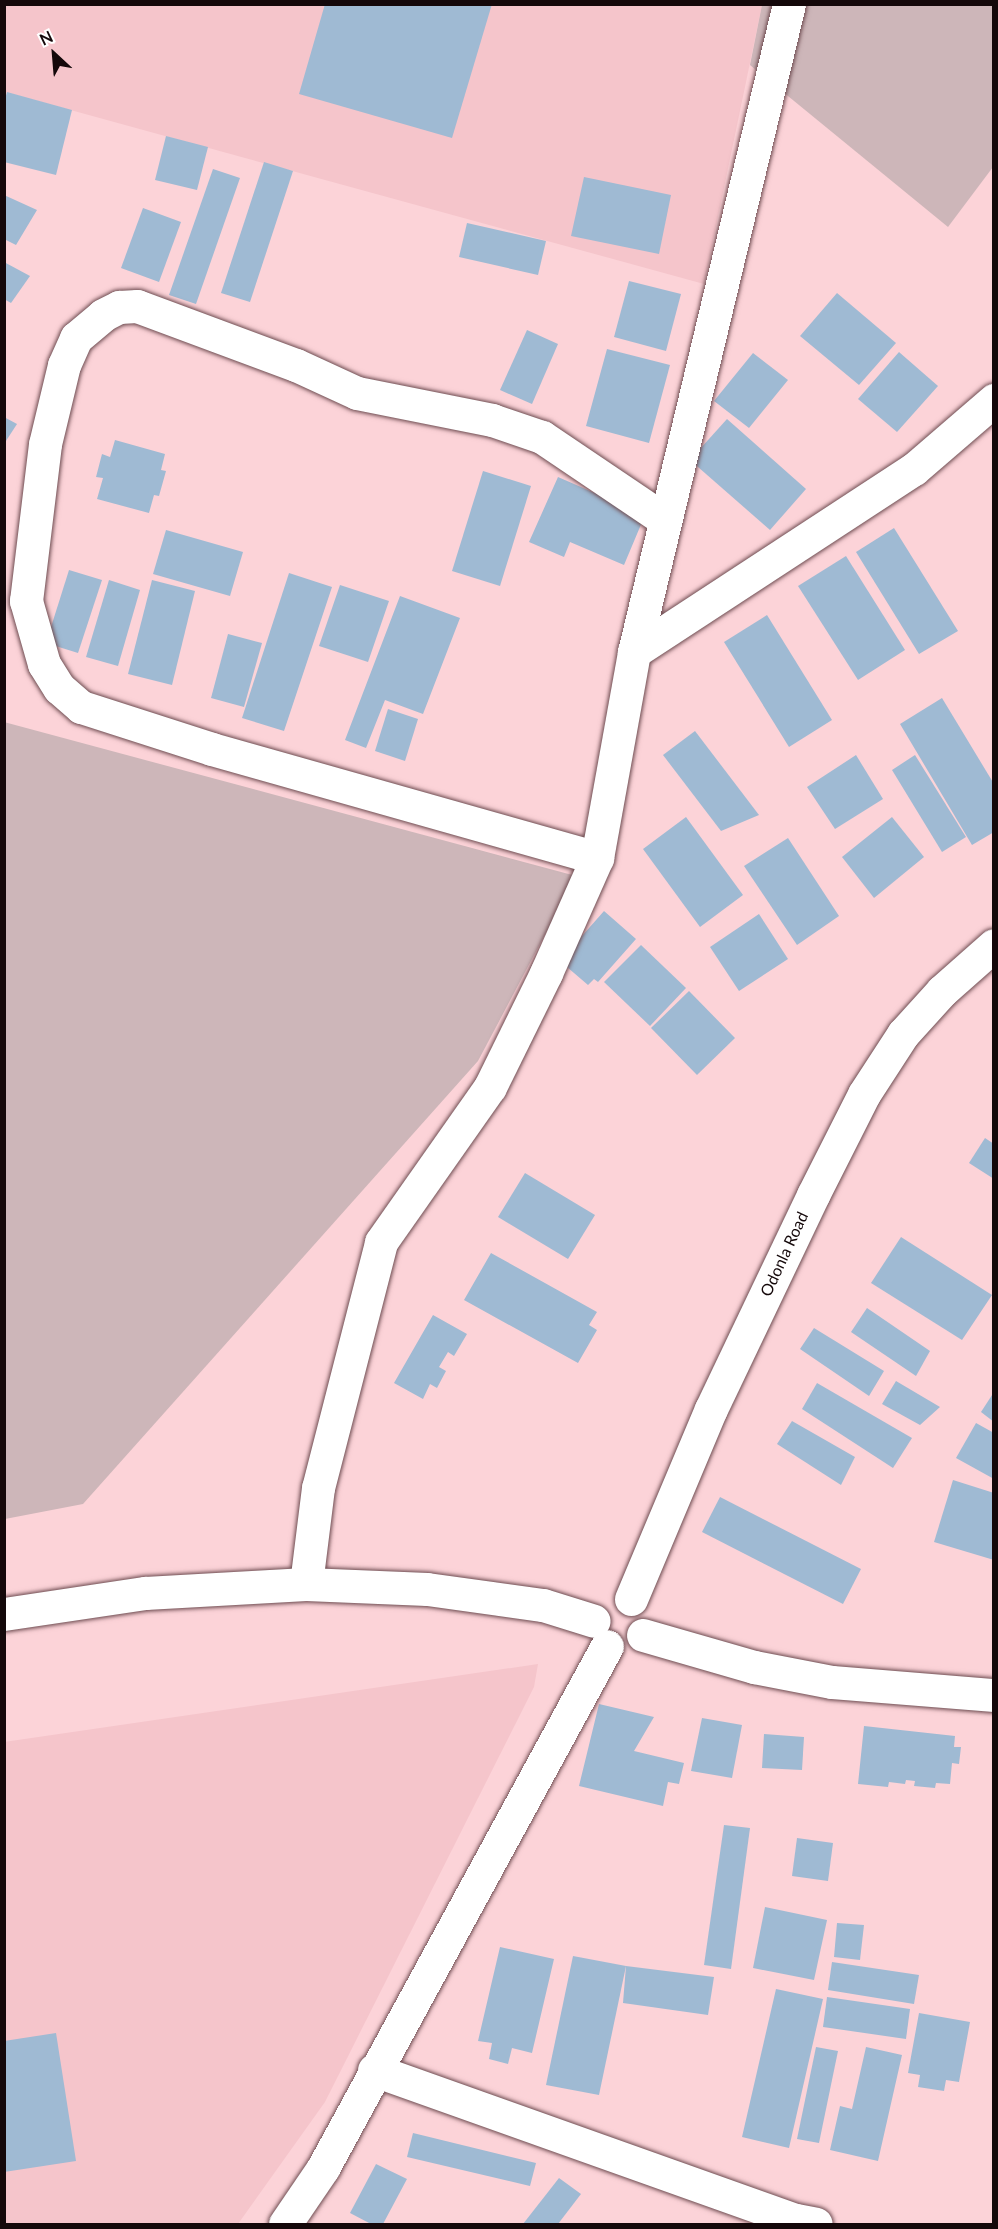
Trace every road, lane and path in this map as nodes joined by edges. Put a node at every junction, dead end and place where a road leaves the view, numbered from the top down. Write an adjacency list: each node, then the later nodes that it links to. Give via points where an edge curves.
1 (789, 4): 3 (street)
2 (993, 400): 4 (street, via 914,469)
3 (665, 520): 4 (street); 5 (street, via 542,437 492,420 357,393 296,365 137,306 119,307 103,315 76,338 64,365 45,444 26,601 44,663 59,688 81,707 212,749)
4 (634, 652): 5 (street)
5 (597, 858): 7 (street, via 490,1087 381,1242 318,1488)
6 (993, 945): 8 (street, Odonla Road, via 942,991 903,1034 864,1094 711,1408)
7 (306, 1584): 9 (street, via 145,1593); 10 (street, via 427,1589 543,1605)
8 (631, 1599): 10 (street, via 611,1598 596,1611); 11 (street, via 644,1614)
9 (4, 1614)
10 (600, 1634): 11 (street, via 628,1647); 13 (street)
11 (643, 1635): 12 (street, via 754,1667 832,1682)
12 (993, 1695)
13 (374, 2070): 14 (street); 15 (street, via 323,2168)
14 (802, 2223)
15 (285, 2224)

